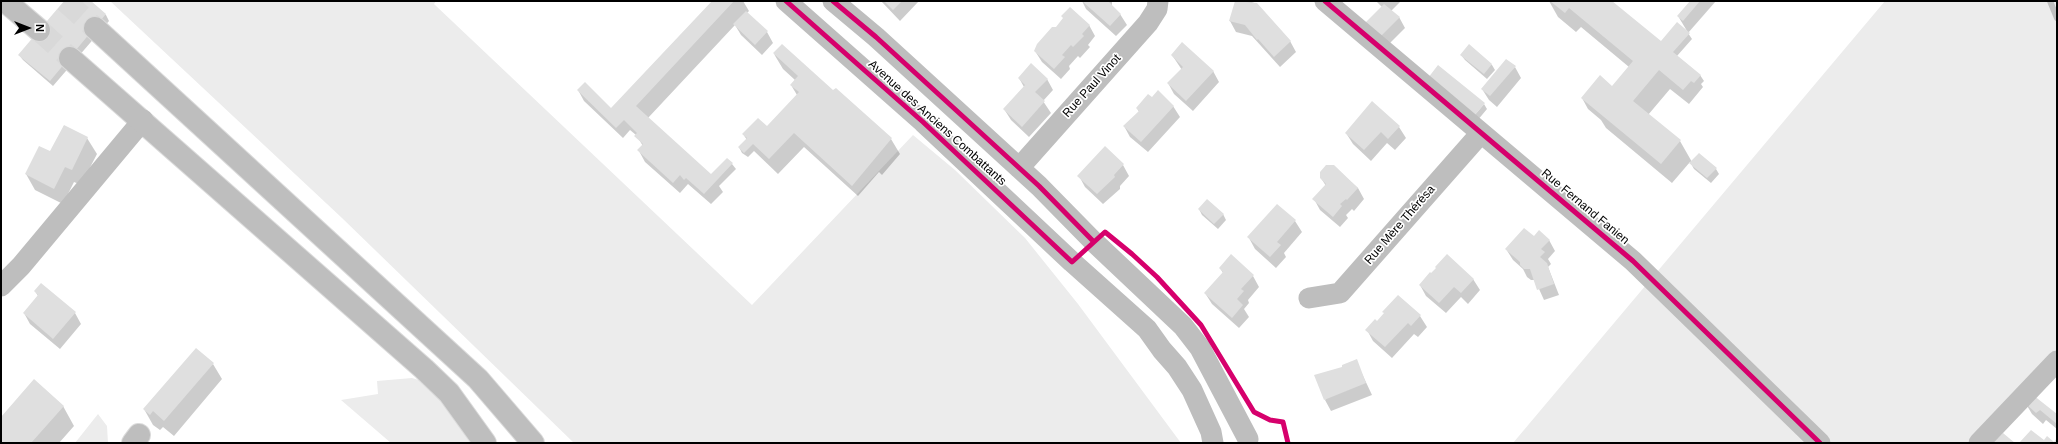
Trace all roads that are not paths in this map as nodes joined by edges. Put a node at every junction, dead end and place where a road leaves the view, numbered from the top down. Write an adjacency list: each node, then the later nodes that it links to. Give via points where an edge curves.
1 (5, 1): 7 (highway)
2 (786, 1): 18 (street, Avenue des Anciens Combattants, via 923,122 1147,329 1178,367 1192,390)
3 (833, 1): 11 (street, Avenue des Anciens Combattants)
4 (1158, 1): 11 (street, Rue Paul Vinot, via 1157,9 1148,23)
5 (1326, 1): 10 (street, Rue Fernand Fanien)
6 (95, 28): 17 (highway, via 478,379)
7 (39, 30)
8 (70, 58): 9 (highway)
9 (142, 120): 12 (street); 16 (highway, via 424,369 449,394)
10 (1481, 133): 13 (street, Rue Mère Thérésa, via 1340,293); 20 (street, Rue Fernand Fanien, via 1633,260)
11 (1019, 168): 15 (street, Avenue des Anciens Combattants, via 1183,326 1200,348)
12 (1, 286)
13 (1309, 298)
14 (2057, 361): 21 (street)
15 (1251, 441): 19 (street, via 1232,437)
16 (485, 443)
17 (533, 443)
18 (1214, 443)
19 (1221, 443)
20 (1820, 443)
21 (1979, 443)

